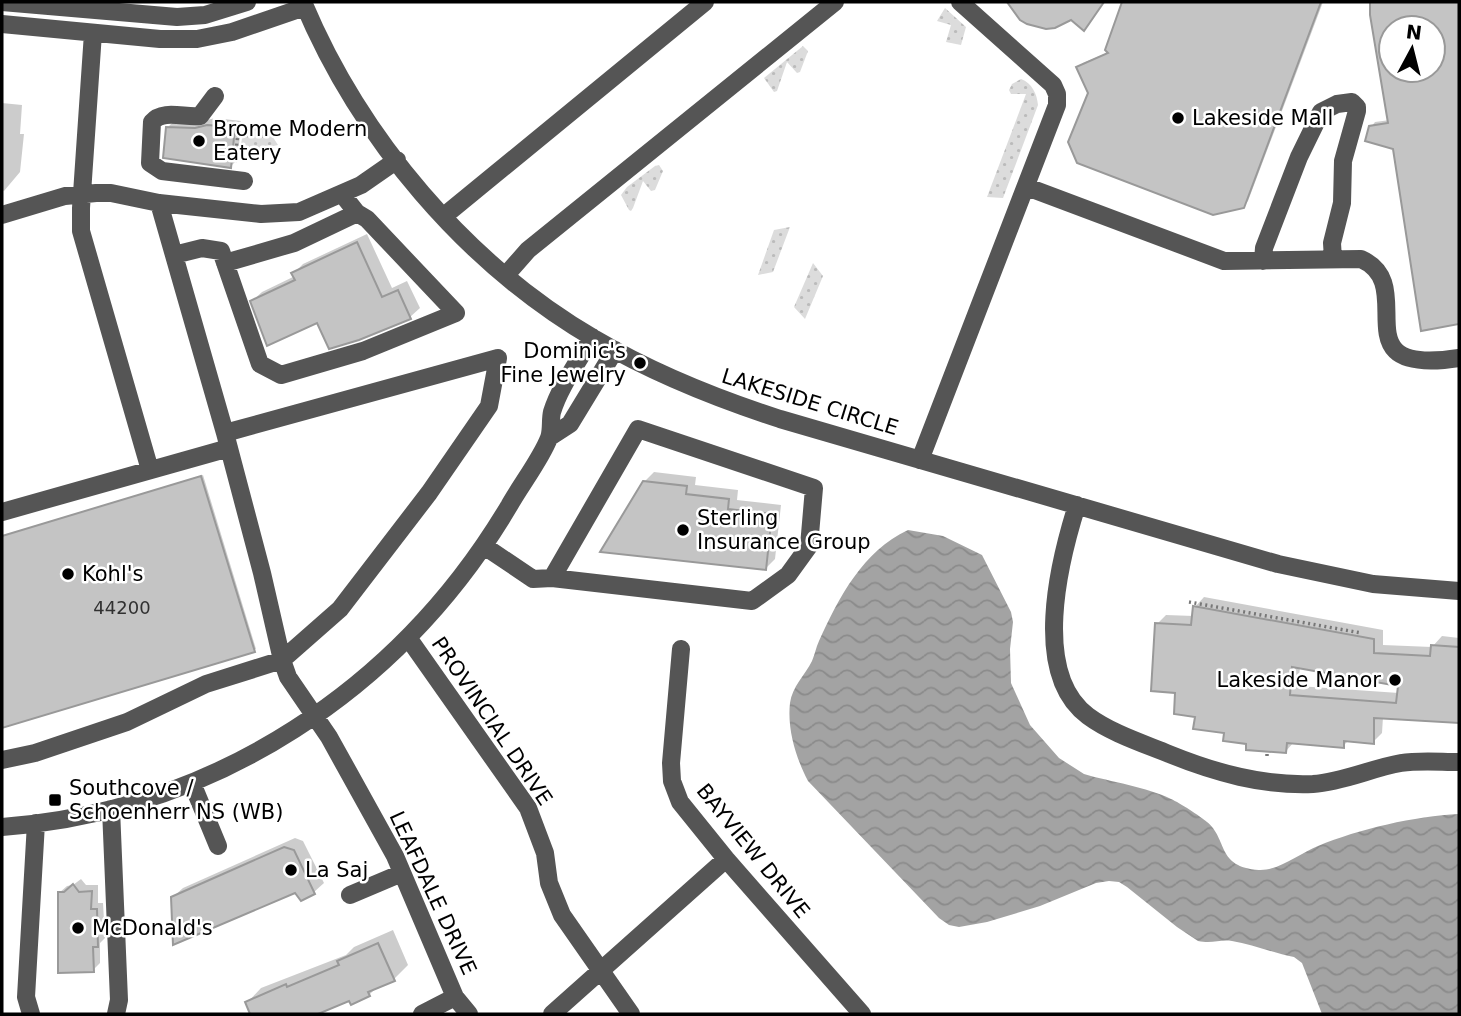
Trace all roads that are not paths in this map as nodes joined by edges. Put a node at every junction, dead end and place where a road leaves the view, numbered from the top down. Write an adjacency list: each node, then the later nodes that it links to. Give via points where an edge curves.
1 (2, 2): 2 (street, via 177,18)
2 (247, 2)
3 (705, 2): 18 (street)
4 (835, 2): 23 (street, via 528,250)
5 (960, 2): 12 (street, via 1057,93 1055,115)
6 (304, 4): 8 (street, via 232,32 197,39); 10 (street, LAKESIDE CIRCLE, via 346,86)
7 (2, 24): 8 (street)
8 (93, 33): 13 (street)
9 (215, 96): 11 (street, via 200,116 155,118 150,163 162,171)
10 (397, 160): 14 (street); 18 (street, LAKESIDE CIRCLE)
11 (240, 177)
12 (1027, 187): 21 (street, via 1208,257 1234,263); 29 (street)
13 (82, 193): 15 (street, via 111,193); 17 (street); 30 (street, via 81,231)
14 (342, 194): 15 (street, via 299,212 281,214); 16 (street)
15 (159, 203): 19 (street, LEAFDALE DRIVE)
16 (357, 213): 22 (street, via 294,243); 22 (street, via 456,313 363,351 281,375 260,364)
17 (2, 215)
18 (444, 216): 23 (street, LAKESIDE CIRCLE)
19 (174, 255): 22 (street, via 202,248 221,251); 28 (street, LEAFDALE DRIVE)
20 (1333, 259): 21 (street); 21 (street, via 1343,161 1357,111 1352,102 1325,109 1313,125 1264,248); 26 (street, via 1362,258 1375,265 1383,278 1387,326 1397,353 1418,361)
21 (1263, 261)
22 (225, 263)
23 (506, 275): 24 (street, LAKESIDE CIRCLE)
24 (592, 337): 25 (street, LAKESIDE CIRCLE); 27 (street, via 552,413)
25 (615, 350): 27 (street, via 570,424); 29 (street, LAKESIDE CIRCLE, via 733,404)
26 (1459, 358)
27 (550, 437): 33 (street)
28 (227, 441): 30 (street); 38 (street, LEAFDALE DRIVE); 38 (street, via 498,358 489,406 429,494 340,609)
29 (920, 460): 31 (street, LAKESIDE CIRCLE)
30 (150, 470): 32 (street)
31 (1077, 505): 35 (street, LAKESIDE CIRCLE, via 1326,576 1400,588); 41 (street, via 1060,572 1054,639 1069,697 1086,715 1195,764 1267,784 1316,783 1403,762)
32 (2, 512)
33 (484, 546): 34 (street, via 533,579); 36 (street)
34 (552, 578): 34 (street, via 638,429 814,488 809,546 788,575 752,601)
35 (1459, 590)
36 (409, 639): 39 (street); 50 (street, PROVINCIAL DRIVE, via 528,808 562,915)
37 (681, 649): 47 (street, BAYVIEW DRIVE, via 672,781 680,802)
38 (282, 660): 39 (street, LEAFDALE DRIVE); 40 (street, via 206,684 127,722)
39 (315, 716): 42 (street, via 261,750); 48 (street, LEAFDALE DRIVE)
40 (2, 760)
41 (1459, 762)
42 (192, 783): 43 (street); 46 (street)
43 (111, 809): 44 (street); 53 (street)
44 (36, 823): 45 (street); 52 (street, via 26,997)
45 (2, 827)
46 (218, 846)
47 (726, 859): 50 (street); 58 (street, BAYVIEW DRIVE)
48 (402, 873): 49 (street); 51 (street, LEAFDALE DRIVE)
49 (350, 895)
50 (599, 971): 56 (street); 57 (street, PROVINCIAL DRIVE)
51 (455, 997): 54 (street); 55 (street, LEAFDALE DRIVE)
52 (31, 1014)
53 (116, 1014)
54 (422, 1014)
55 (469, 1014)
56 (552, 1014)
57 (631, 1014)
58 (862, 1014)

